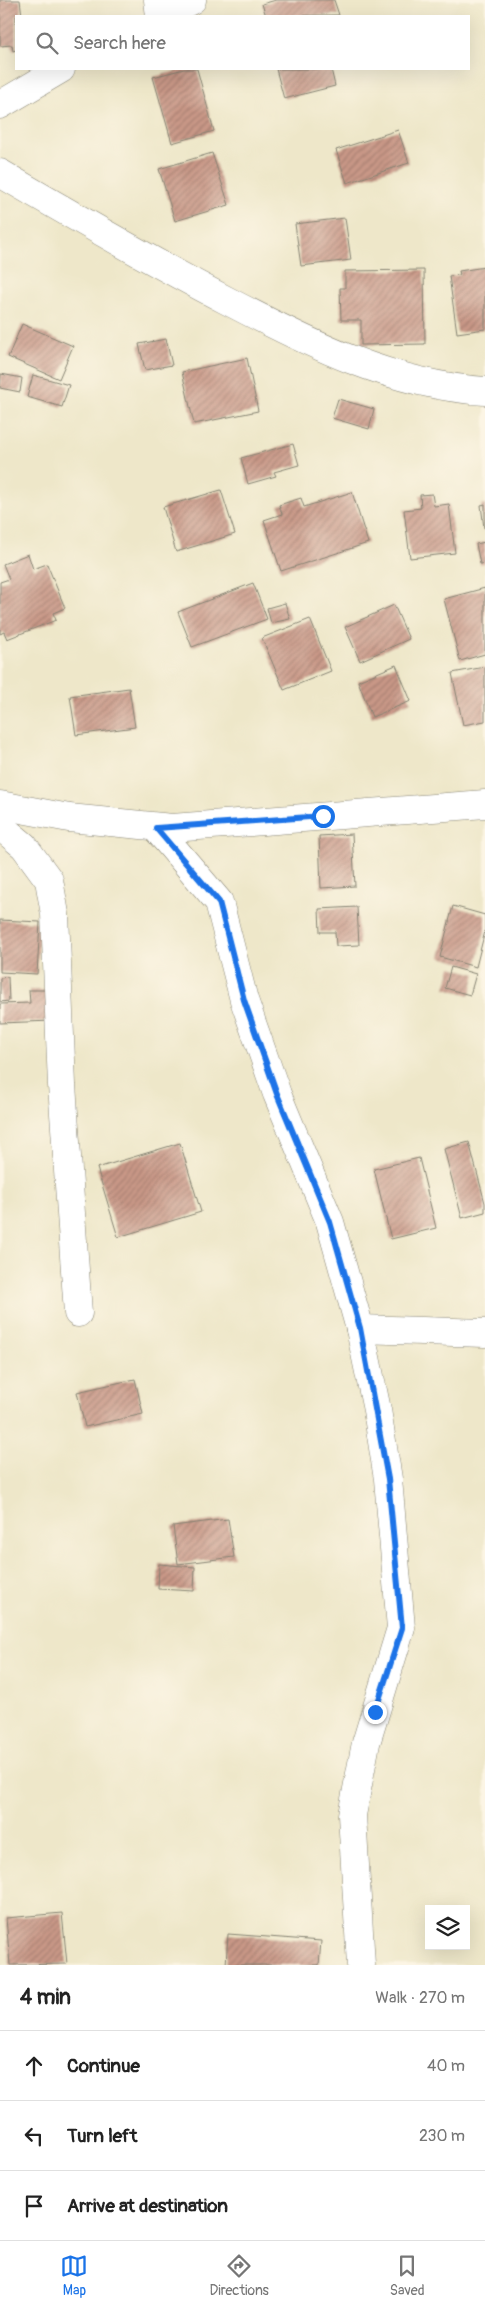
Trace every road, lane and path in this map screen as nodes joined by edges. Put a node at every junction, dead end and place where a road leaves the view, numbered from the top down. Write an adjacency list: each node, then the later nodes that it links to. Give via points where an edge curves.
1 (158, 0): 3 (street)
2 (192, 0): 4 (street)
3 (160, 15)
4 (162, 15)
5 (59, 70): 6 (street)
6 (0, 105)
7 (0, 174): 8 (street, via 158,265 305,340 385,374 451,389)
8 (485, 391)
9 (485, 804): 12 (street)
10 (0, 805): 12 (street, via 69,818)
11 (0, 826): 13 (street, via 24,846 48,880 55,914 62,1084)
12 (156, 828): 14 (street, via 219,902 244,1000 277,1094 330,1222)
13 (78, 1313)
14 (360, 1328): 15 (street); 16 (street, via 388,1479 402,1628 366,1743 352,1815)
15 (485, 1333)
16 (361, 1965)

